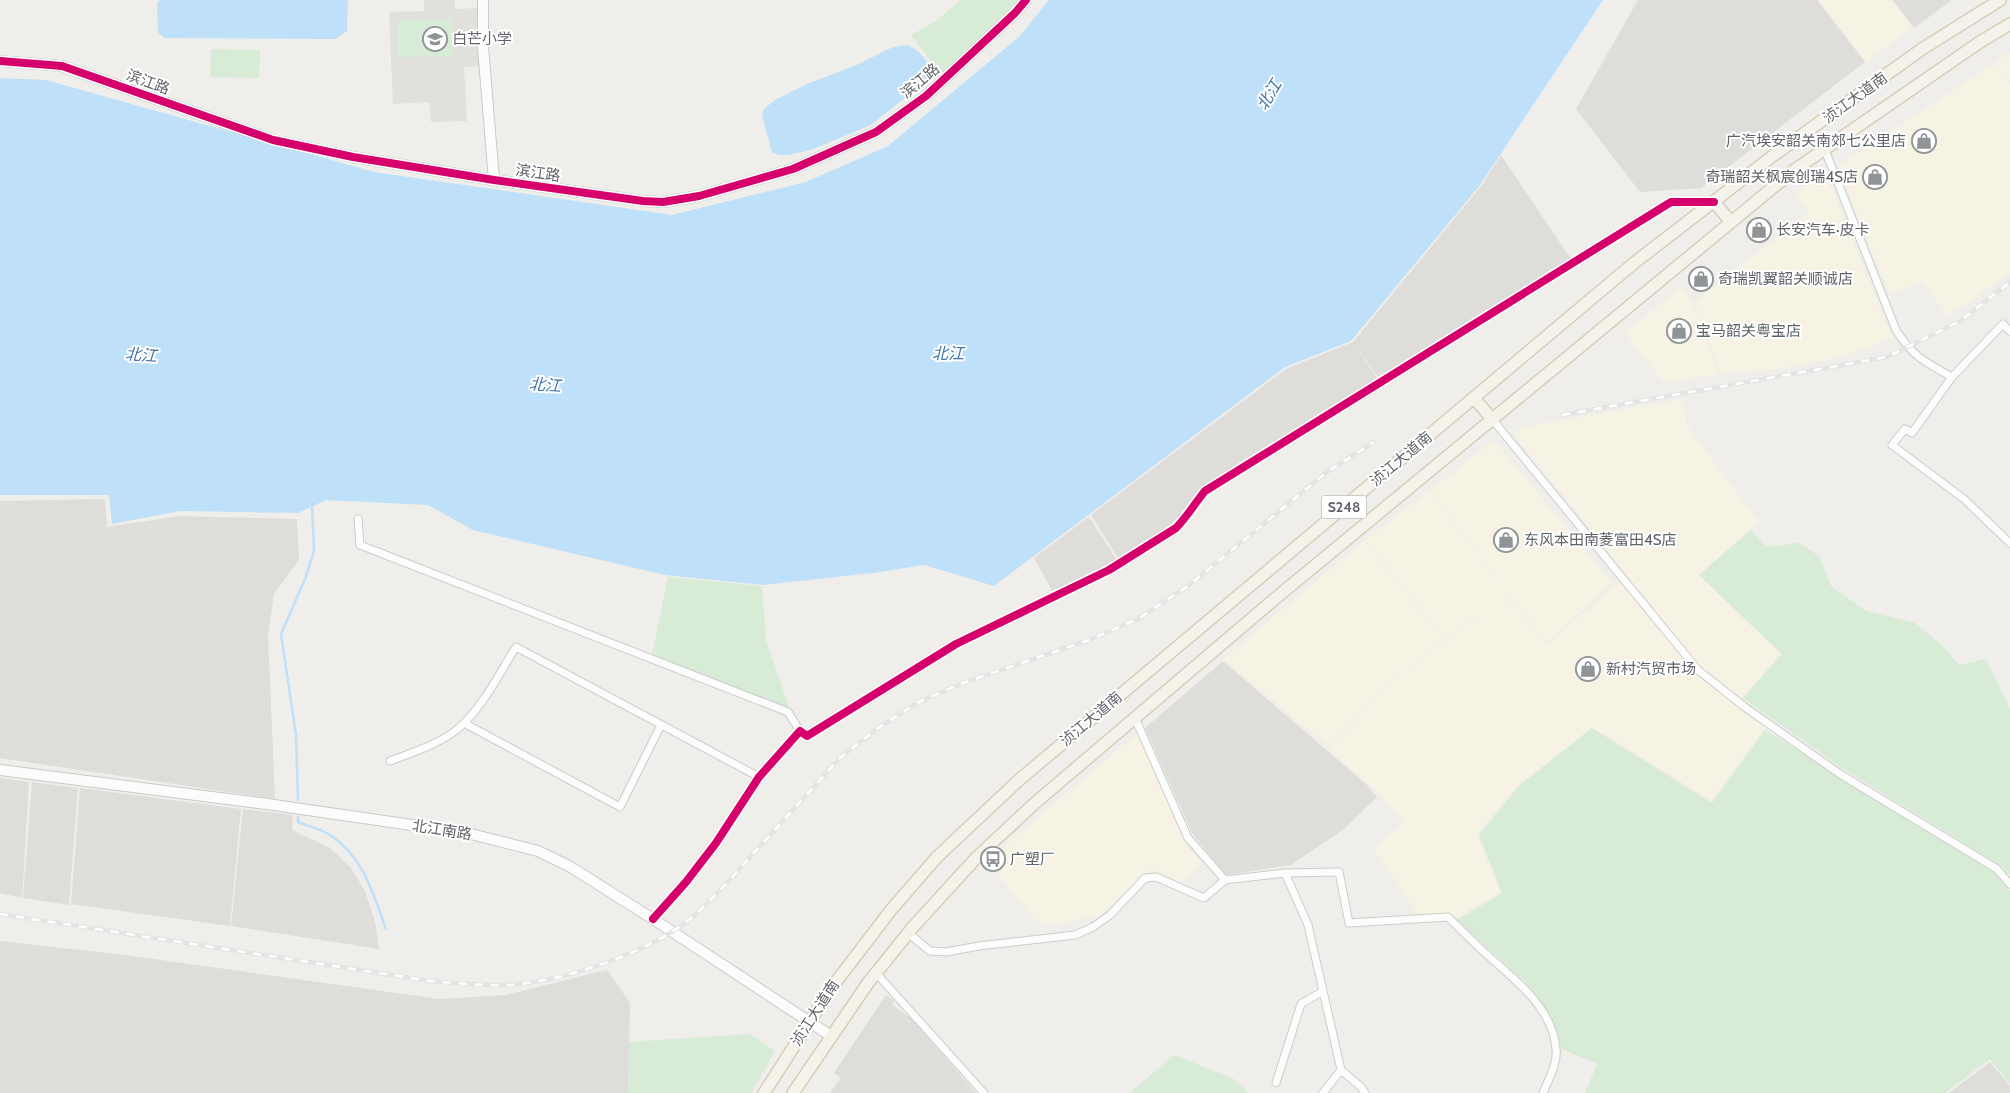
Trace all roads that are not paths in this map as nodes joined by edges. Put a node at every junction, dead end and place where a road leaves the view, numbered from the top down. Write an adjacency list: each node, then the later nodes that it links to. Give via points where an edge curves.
1 (483, 0): 7 (street, via 483,47)
2 (1026, 0): 7 (street, 滨江路, via 926,96 884,127 793,169 699,196 663,202)
3 (2000, 0): 8 (main road, 浈江大道南 / S248, via 1922,49)
4 (2010, 24): 6 (main road, 浈江大道南 / S248)
5 (0, 61): 7 (street, 滨江路, via 62,66 273,140)
6 (1825, 150): 9 (main road, 浈江大道南 / S248, via 1793,171); 11 (street, via 1896,330 1922,361)
7 (494, 180)
8 (1714, 202): 9 (main road); 12 (main road, 浈江大道南 / S248, via 1634,263); 19 (street, via 1671,202 1205,491 1176,528 1109,570 956,644 807,736)
9 (1732, 222): 13 (main road, 浈江大道南 / S248)
10 (2010, 331): 11 (street, via 2003,324)
11 (1952, 377): 15 (street, via 1912,433 1905,428 1892,444 1964,499)
12 (1474, 398): 13 (main road); 30 (main road, 浈江大道南 / S248, via 985,810 937,857 891,910 832,987)
13 (1492, 419): 16 (main road, 浈江大道南 / S248); 25 (street, via 1698,670 1840,774 1997,869)
14 (358, 519): 19 (street, via 360,544 788,712)
15 (2010, 543)
16 (1135, 718): 24 (street, via 1188,838); 27 (main road, 浈江大道南 / S248, via 977,857)
17 (464, 723): 18 (street, via 479,707 516,647); 18 (street, via 620,807); 20 (street, via 424,748)
18 (661, 725): 22 (street)
19 (800, 731): 22 (street)
20 (390, 762)
21 (0, 770): 26 (street, 北江南路, via 266,804 494,839 538,851 569,866)
22 (760, 777): 26 (street, via 716,843)
23 (1286, 873): 24 (street); 29 (street, via 1308,925); 39 (street, via 1339,872 1348,923 1448,917 1519,982 1544,1015 1553,1032 1556,1058)
24 (1225, 880): 27 (street, via 1204,898 1156,877 1145,878 1110,915 1076,935 946,952 930,951)
25 (2010, 884)
26 (653, 918): 30 (street, 北江南路)
27 (908, 934): 28 (main road, 浈江大道南 / S248)
28 (876, 973): 31 (main road, 浈江大道南 / S248); 36 (street)
29 (1323, 991): 32 (street); 33 (street, via 1300,1004)
30 (810, 1022): 31 (street, 北江南路); 34 (main road, 浈江大道南 / S248)
31 (831, 1036): 35 (main road, 浈江大道南 / S248)
32 (1341, 1070): 37 (street); 38 (street)
33 (1276, 1083)
34 (764, 1093)
35 (793, 1093)
36 (984, 1093)
37 (1323, 1093)
38 (1365, 1093)
39 (1543, 1093)

